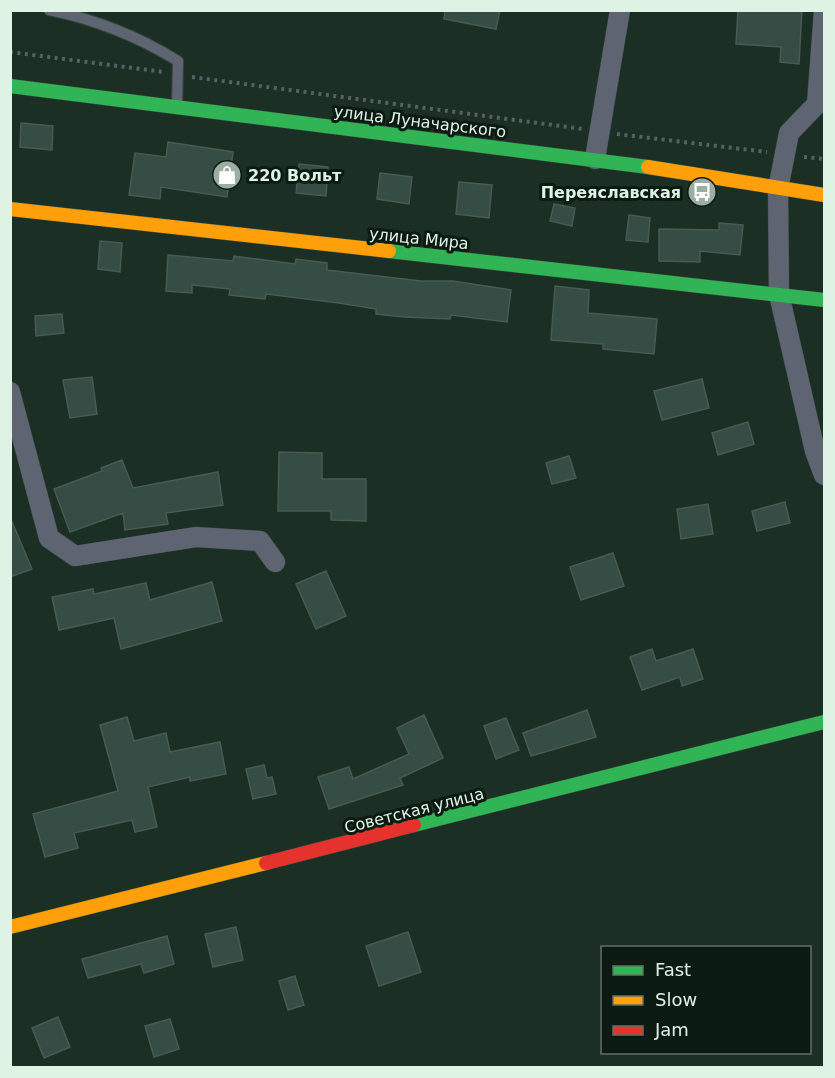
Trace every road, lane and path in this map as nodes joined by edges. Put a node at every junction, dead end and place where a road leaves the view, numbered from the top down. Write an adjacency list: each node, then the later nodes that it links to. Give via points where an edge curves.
1 (49, 10): 5 (lane, via 149,43 178,61)
2 (620, 10): 8 (street)
3 (824, 10): 9 (street, via 817,104 789,133)
4 (10, 52): 5 (path)
5 (178, 75): 7 (lane); 8 (path)
6 (10, 86): 7 (main road, улица Луначарского)
7 (177, 107): 10 (main road, улица Луначарского)
8 (600, 131): 9 (path); 10 (street)
9 (784, 155): 11 (path); 12 (street)
10 (595, 159): 12 (main road, улица Луначарского)
11 (825, 159)
12 (778, 189): 13 (main road, улица Луначарского); 15 (street)
13 (825, 195)
14 (10, 209): 15 (main road, улица Мира)
15 (779, 294): 16 (main road, улица Мира); 18 (street, via 815,452)
16 (825, 300)
17 (10, 392): 19 (street, via 49,538 57,545 75,556 196,537 260,541)
18 (825, 475)
19 (275, 562)
20 (825, 722): 21 (main road, Советская улица)
21 (10, 927)

